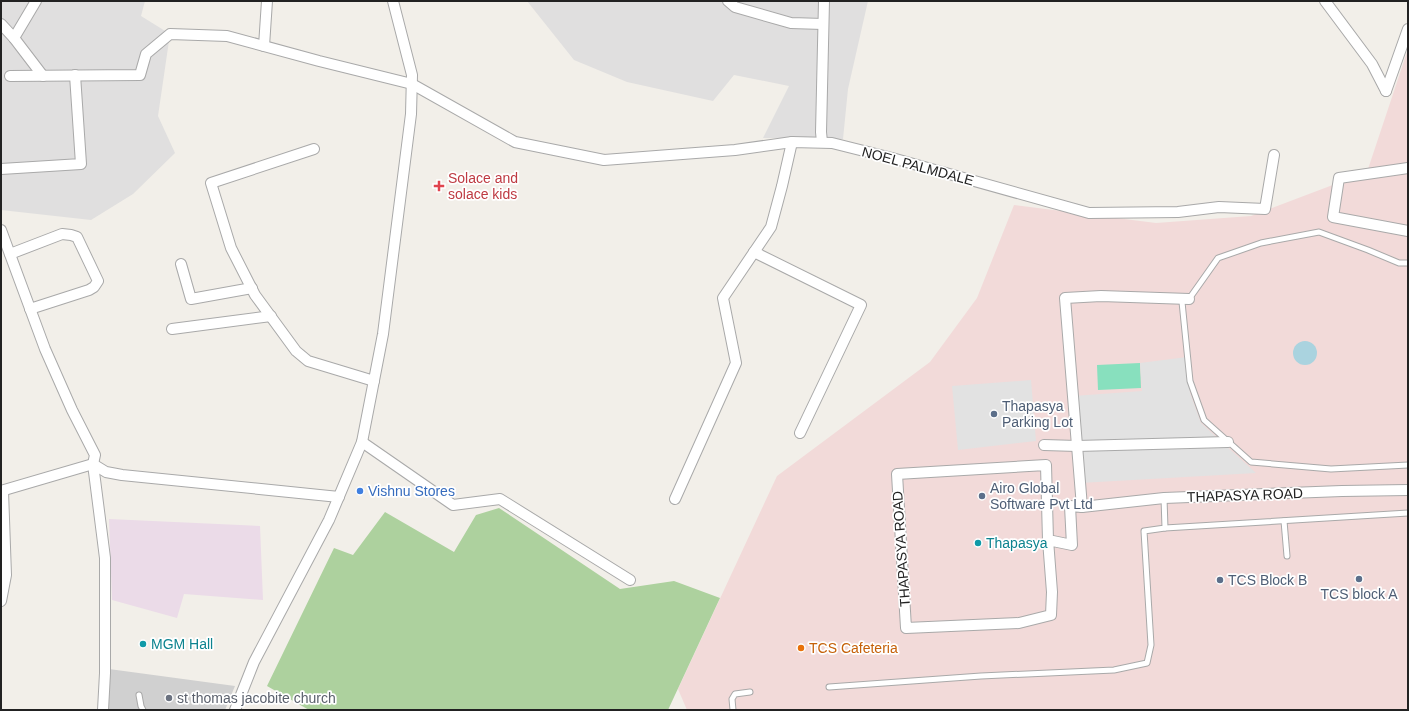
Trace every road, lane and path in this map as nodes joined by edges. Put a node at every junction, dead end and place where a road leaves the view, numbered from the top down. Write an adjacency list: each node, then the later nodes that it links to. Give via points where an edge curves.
1 (36, 1): 10 (street)
2 (267, 1): 11 (street)
3 (393, 1): 15 (street, via 412,75)
4 (728, 1): 8 (street, via 735,7 791,23)
5 (824, 1): 8 (street)
6 (1325, 1): 9 (street, via 1372,64 1386,91)
7 (1, 24): 10 (street)
8 (823, 24): 17 (street, via 820,132)
9 (1408, 29)
10 (14, 38): 14 (street)
11 (264, 46): 12 (street, NOEL PALMDALE, via 227,36 170,34 146,54 140,75); 15 (street, NOEL PALMDALE)
12 (75, 75): 14 (street); 21 (street, via 81,164)
13 (10, 76): 14 (street)
14 (43, 76)
15 (412, 84): 16 (street, NOEL PALMDALE, via 515,142 604,160 735,150); 33 (street, via 411,114 383,334)
16 (792, 142): 17 (street, NOEL PALMDALE); 24 (street, via 771,227)
17 (822, 142): 19 (street, NOEL PALMDALE, via 892,158 1089,213 1178,212 1219,207 1265,209)
18 (314, 149): 28 (street, via 211,183 230,248)
19 (1274, 155)
20 (1408, 168): 23 (street, via 1339,178 1333,217)
21 (1, 169)
22 (1, 230): 25 (street)
23 (1408, 231)
24 (754, 252): 34 (street, via 861,305); 45 (street, via 723,298 736,363)
25 (10, 254): 30 (street); 30 (street, via 62,234 71,235 77,237 98,281 90,290)
26 (1408, 263): 29 (lane, via 1399,263 1319,232 1261,243 1218,258)
27 (181, 264): 28 (street, via 191,299)
28 (252, 288): 31 (street)
29 (1189, 298): 36 (lane, via 1182,302 1190,381 1204,420); 38 (street, via 1065,298)
30 (30, 309): 39 (street, via 72,410 95,455)
31 (271, 316): 32 (street); 33 (street, via 296,351 308,361)
32 (172, 329)
33 (374, 381): 35 (street)
34 (800, 433)
35 (362, 442): 43 (street); 52 (street, via 453,505 500,499)
36 (1228, 442): 38 (street); 40 (lane, via 1251,462 1331,469)
37 (1044, 446): 38 (street)
38 (1077, 446): 46 (street)
39 (92, 464): 42 (street); 43 (street, via 106,472 122,475); 57 (street, via 105,558 105,673)
40 (1408, 465)
41 (1408, 490): 44 (street, THAPASYA ROAD, via 1342,490)
42 (2, 491): 53 (street, via 6,575)
43 (339, 496): 59 (street, via 329,520 254,662)
44 (1164, 498): 46 (street, THAPASYA ROAD); 49 (lane)
45 (675, 499)
46 (1082, 507): 50 (street, THAPASYA ROAD, via 1070,506 1072,545)
47 (1408, 513): 48 (lane)
48 (1284, 521): 49 (lane); 51 (lane)
49 (1165, 528): 54 (lane, via 1144,531 1151,645 1147,663 1114,670)
50 (1048, 540): 50 (street, THAPASYA ROAD, via 1051,614 1019,623 906,628 897,474 1046,465)
51 (1287, 556)
52 (630, 580)
53 (1, 601)
54 (830, 687)
55 (750, 692): 60 (lane, via 735,694 732,699)
56 (139, 694): 58 (lane)
57 (102, 710)
58 (143, 710)
59 (235, 710)
60 (733, 710)

